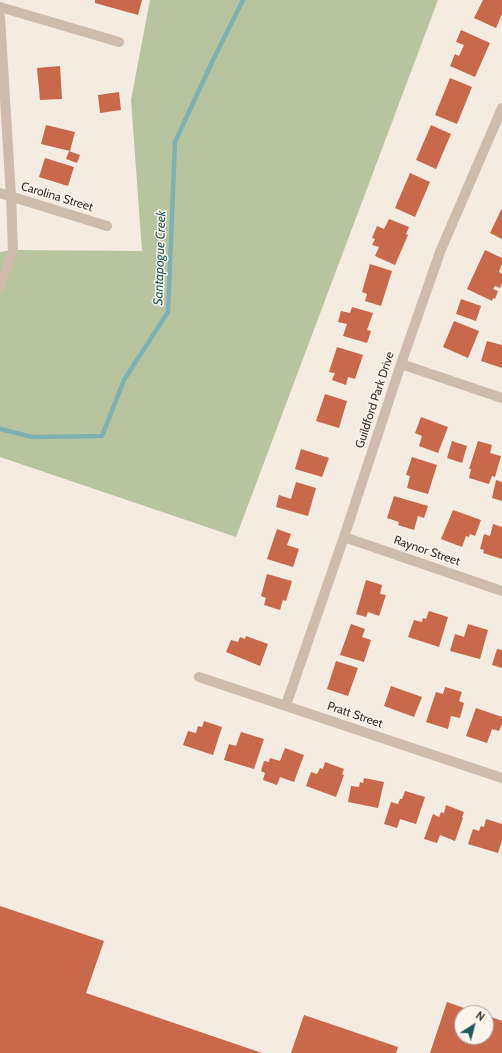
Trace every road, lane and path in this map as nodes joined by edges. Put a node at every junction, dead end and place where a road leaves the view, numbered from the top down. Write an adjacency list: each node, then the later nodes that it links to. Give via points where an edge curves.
1 (0, 7): 3 (street)
2 (0, 17): 6 (street)
3 (119, 42)
4 (502, 108): 9 (street, Guildford Park Drive, via 440,252)
5 (0, 193): 6 (street, Carolina Street)
6 (11, 196): 7 (street, Carolina Street); 8 (street, via 13,250)
7 (107, 226)
8 (0, 287)
9 (401, 364): 10 (street); 11 (street, Guildford Park Drive)
10 (502, 398)
11 (344, 537): 12 (street, Raynor Street); 14 (street, Guildford Park Drive)
12 (502, 590)
13 (199, 677): 14 (street, Pratt Street)
14 (286, 706): 15 (street, Pratt Street)
15 (502, 778)

